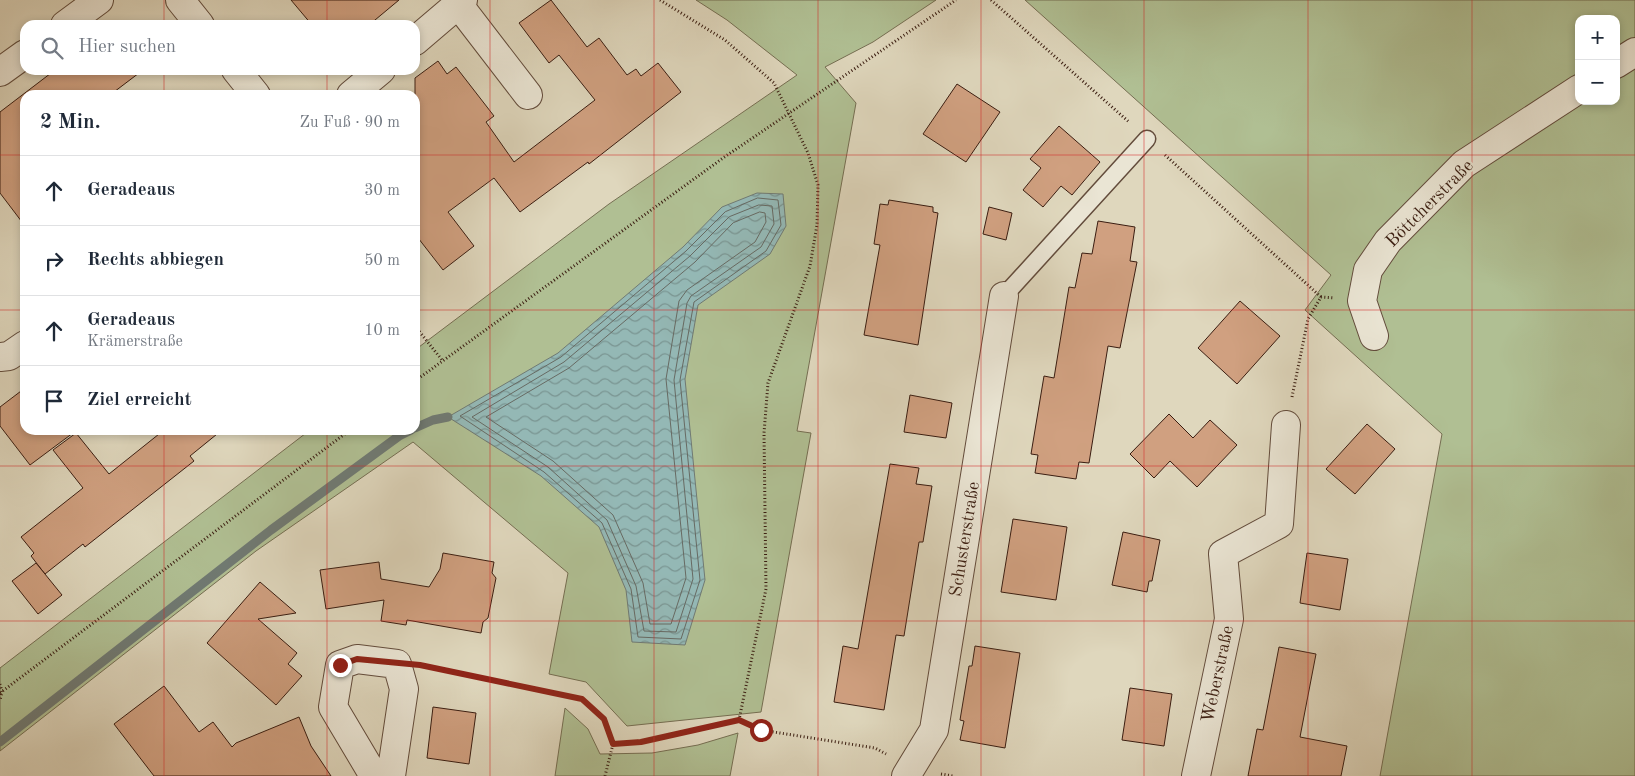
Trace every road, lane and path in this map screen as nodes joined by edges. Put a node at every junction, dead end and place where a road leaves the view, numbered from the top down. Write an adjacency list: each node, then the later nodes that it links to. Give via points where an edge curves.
1 (99, 0): 6 (street)
2 (180, 0): 7 (street)
3 (660, 0): 19 (path, via 725,40 774,83)
4 (956, 0): 19 (path)
5 (460, 2): 8 (street); 18 (street)
6 (72, 20)
7 (196, 20)
8 (420, 37)
9 (1635, 52): 11 (street)
10 (20, 58): 12 (street)
11 (1620, 61)
12 (0, 72)
13 (240, 75): 15 (street)
14 (375, 75): 16 (street)
15 (252, 90)
16 (357, 90)
17 (1575, 92): 24 (street, Böttcherstraße, via 1464,164 1388,241 1368,270 1362,301)
18 (528, 95)
19 (789, 113): 27 (path); 35 (path, via 808,153 818,185 816,225 810,266 768,383 764,433 766,589)
20 (1147, 139): 21 (lane)
21 (1004, 296): 37 (street, Schusterstraße, via 934,730)
22 (1308, 319): 29 (path)
23 (420, 332): 27 (path)
24 (1374, 336)
25 (20, 348): 26 (street, via 9,356)
26 (0, 357)
27 (442, 360): 28 (path)
28 (420, 377)
29 (1286, 425): 42 (street, Weberstraße, via 1279,524 1223,554 1229,618)
30 (343, 435): 33 (path)
31 (397, 664): 36 (path, via 420,665 582,699 604,719); 38 (street, via 357,659 340,665 333,707); 39 (street, via 404,689)
32 (0, 684): 33 (path)
33 (1, 692): 34 (path)
34 (0, 700)
35 (739, 720): 36 (path, via 641,742); 37 (path, via 761,730 874,748)
36 (613, 744): 40 (path)
37 (909, 772): 41 (path)
38 (374, 776)
39 (391, 776)
40 (605, 776)
41 (953, 776)
42 (1196, 776)

